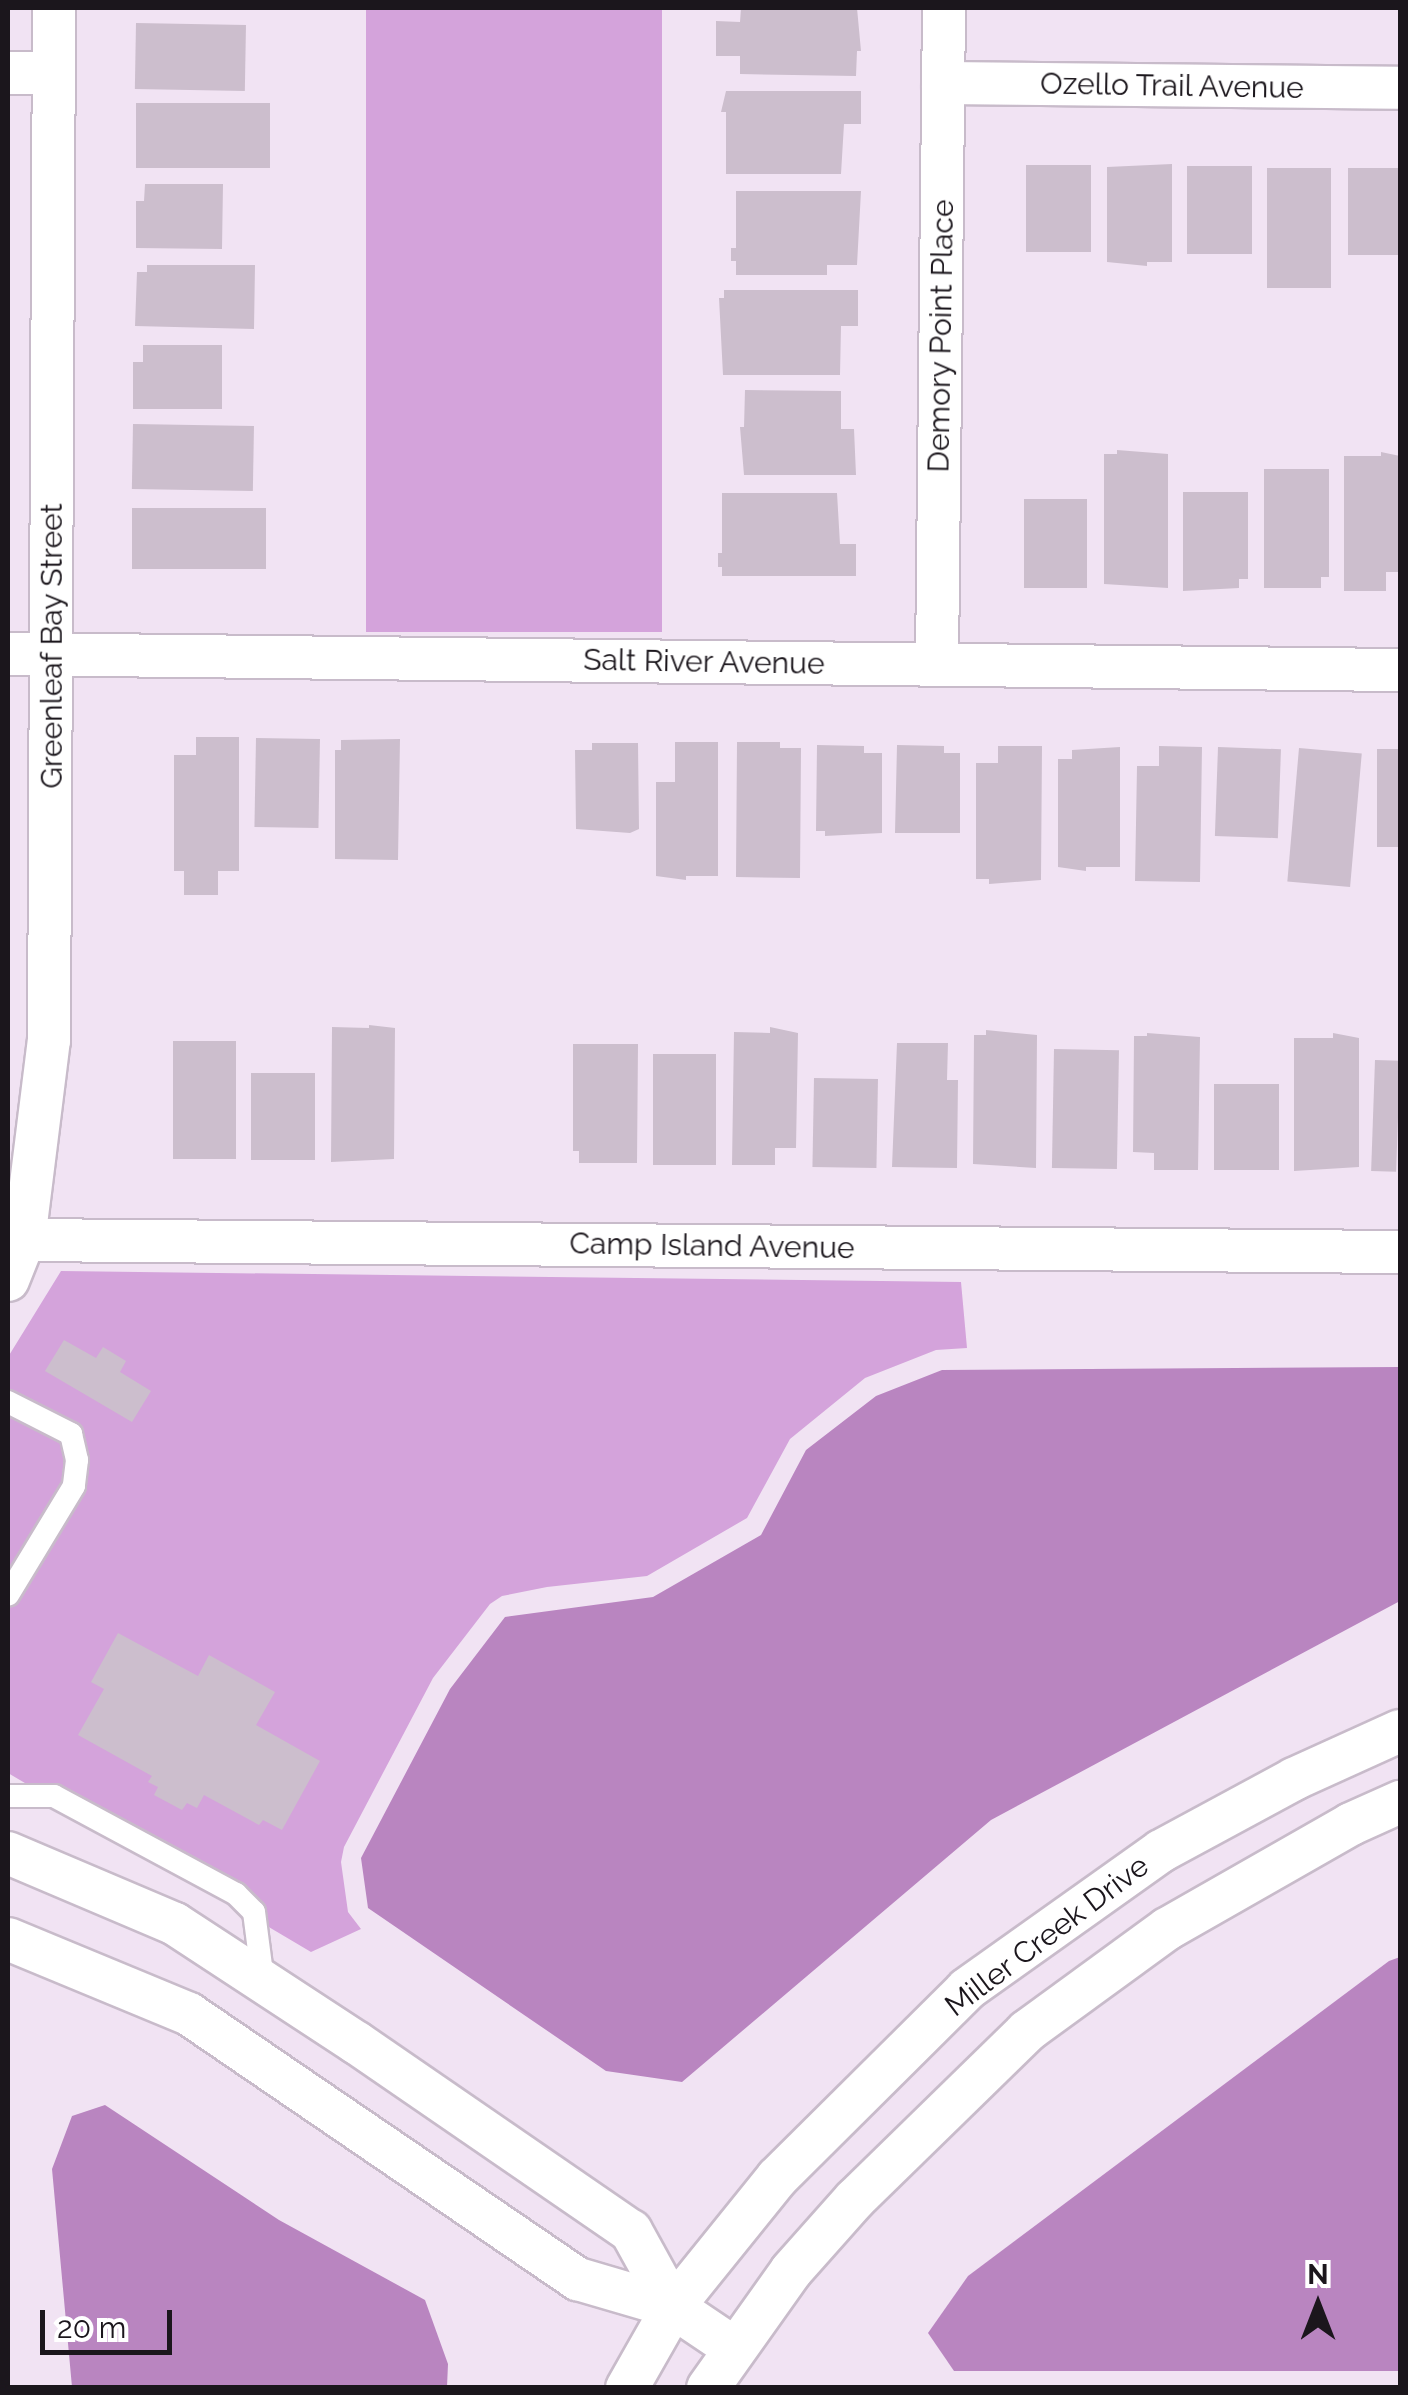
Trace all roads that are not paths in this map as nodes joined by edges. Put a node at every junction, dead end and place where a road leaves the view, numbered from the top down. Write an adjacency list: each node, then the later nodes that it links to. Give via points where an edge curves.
1 (54, 8): 4 (street, Greenleaf Bay Street)
2 (944, 8): 5 (street, Demory Point Place)
3 (8, 72): 4 (street)
4 (53, 73): 8 (street, Greenleaf Bay Street)
5 (943, 83): 6 (street, Ozello Trail Avenue); 9 (street, Demory Point Place)
6 (1400, 88)
7 (8, 654): 8 (street, Salt River Avenue)
8 (52, 655): 9 (street, Salt River Avenue); 11 (street, Greenleaf Bay Street, via 49,1040)
9 (938, 664): 10 (street, Salt River Avenue)
10 (1400, 670)
11 (24, 1240): 12 (street, Camp Island Avenue); 13 (street, Greenleaf Bay Street)
12 (1400, 1252)
13 (8, 1280)
14 (8, 1402): 15 (lane, via 71,1434 77,1460 74,1486)
15 (8, 1595)
16 (1400, 1732): 22 (street, Miller Creek Drive, via 1294,1779 1161,1851 967,1988 777,2178)
17 (8, 1796): 21 (lane, via 54,1796 236,1894 254,1912)
18 (1400, 1802): 23 (street, via 1166,1929 1027,2031 855,2198)
19 (8, 1853): 21 (street, via 175,1924)
20 (8, 1939): 22 (street, via 189,2014 578,2279)
21 (263, 1981): 22 (street, via 631,2232)
22 (673, 2306): 23 (street); 24 (street, Miller Creek Drive)
23 (734, 2348): 25 (street)
24 (627, 2388)
25 (708, 2388)

